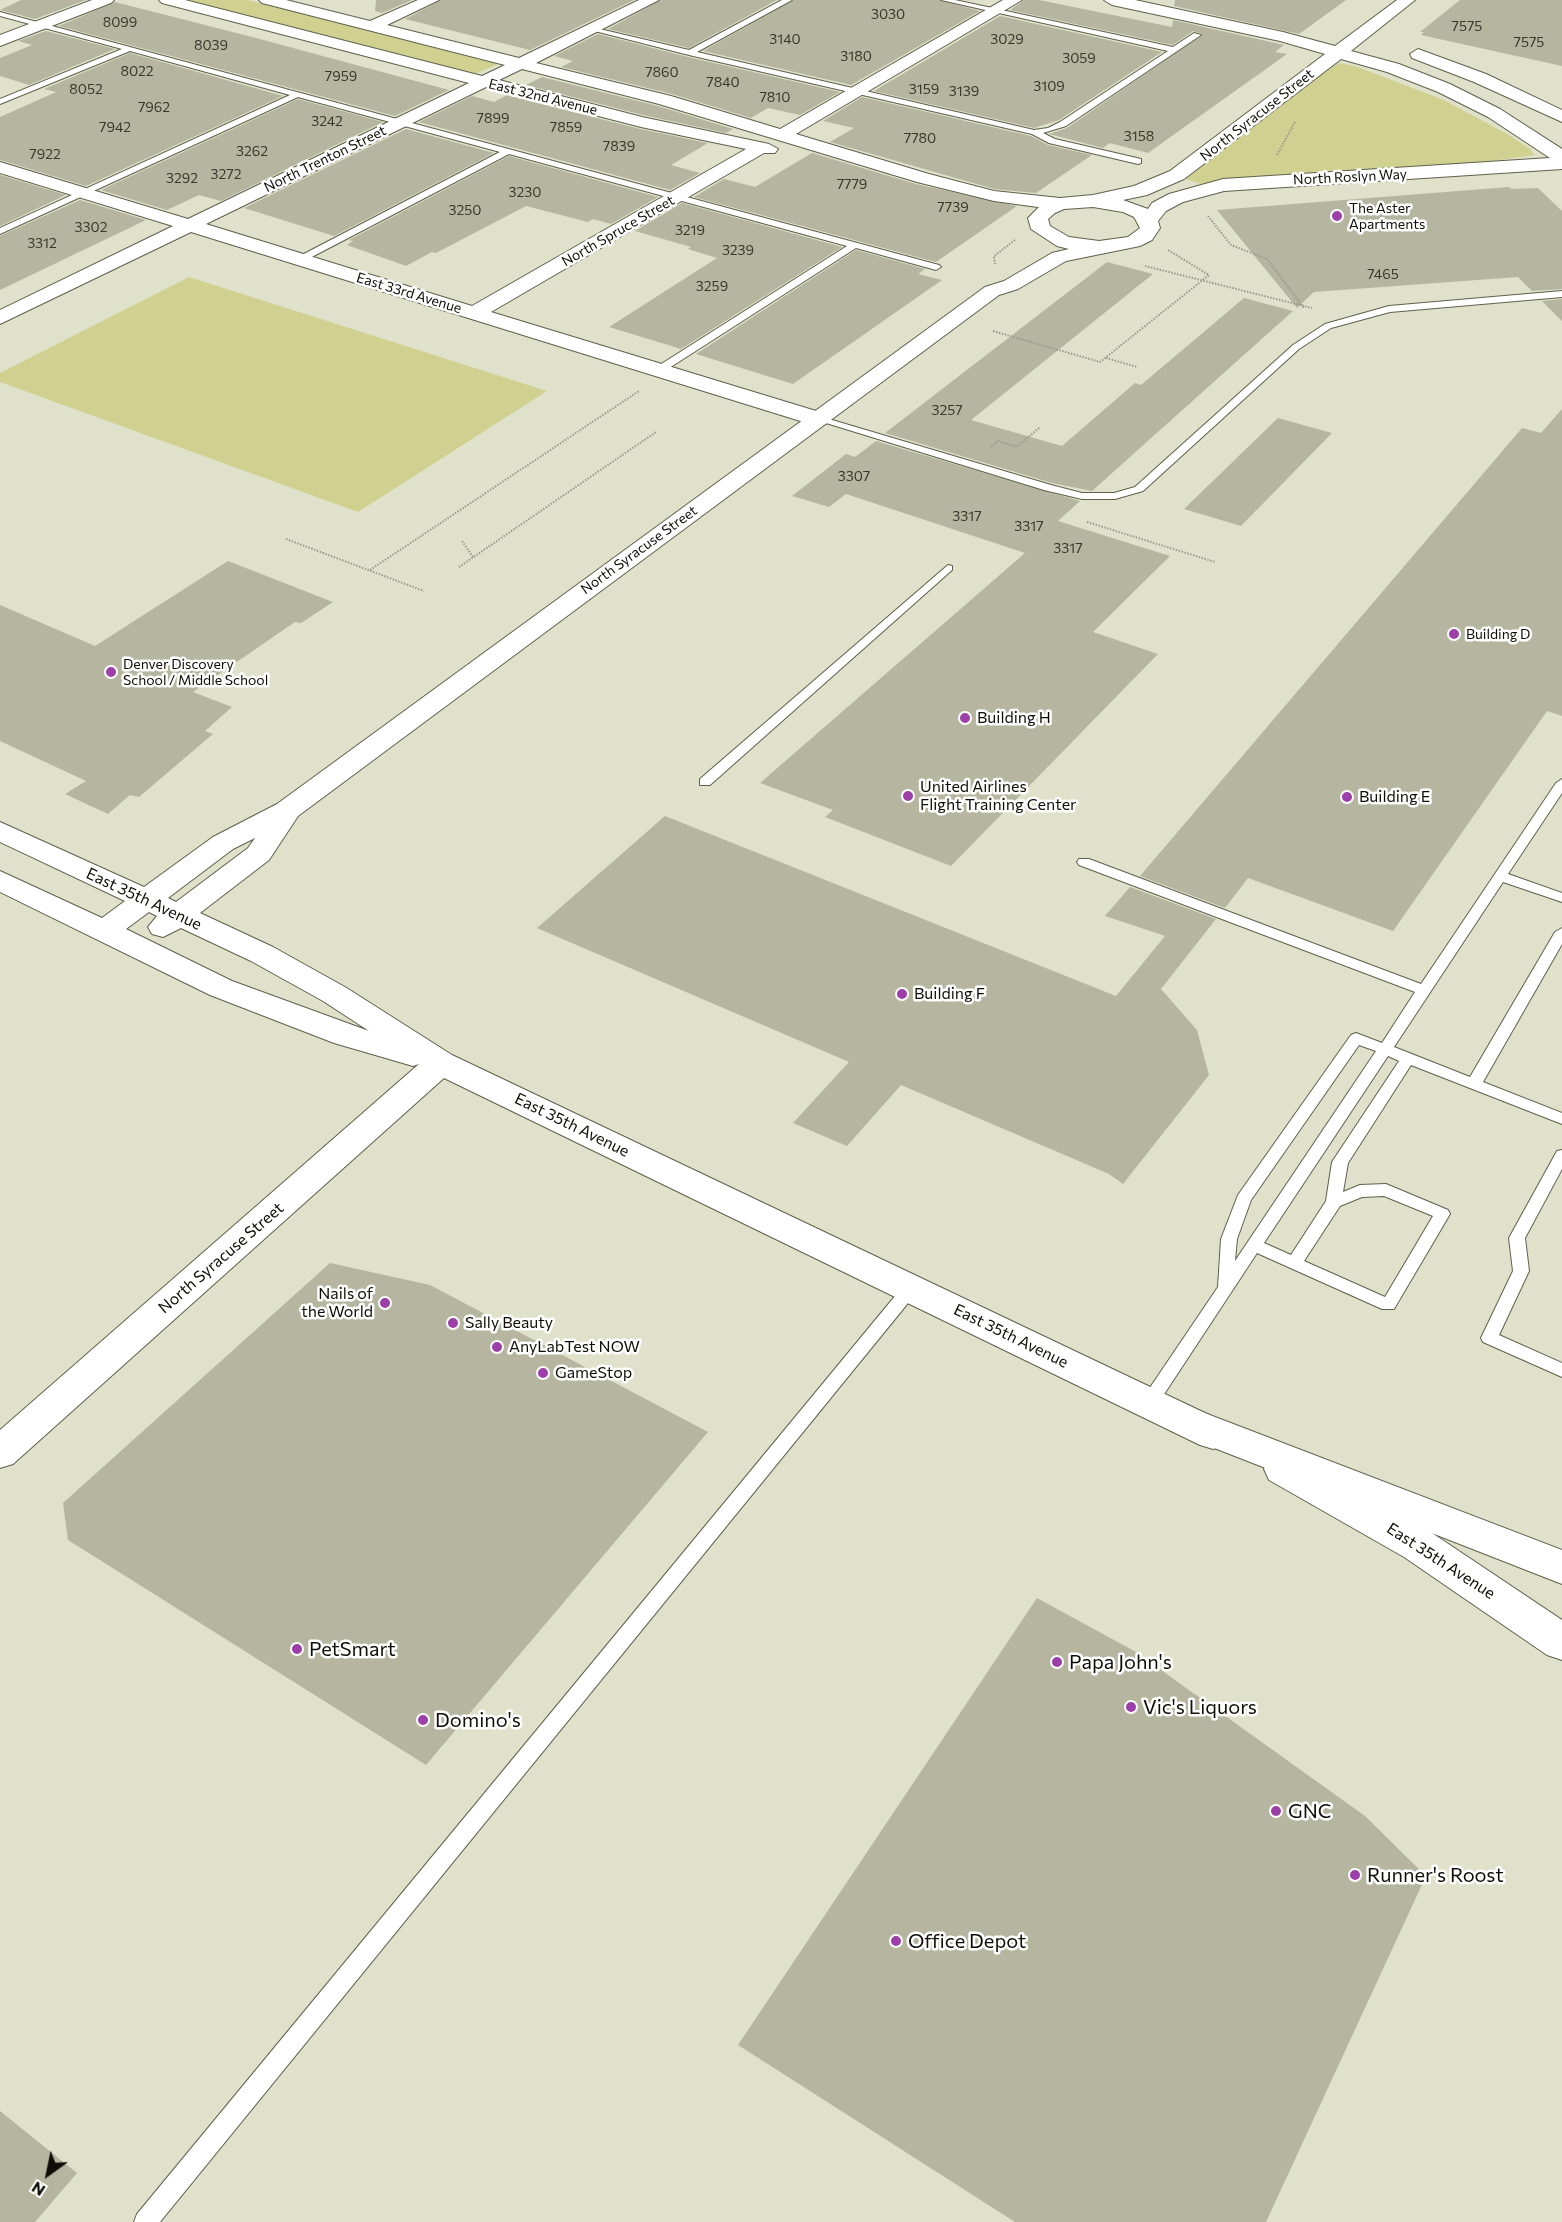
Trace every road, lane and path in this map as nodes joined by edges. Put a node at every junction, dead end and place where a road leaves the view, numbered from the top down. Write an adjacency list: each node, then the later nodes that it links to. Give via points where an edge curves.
1 (106, 0): 13 (street)
2 (167, 0): 26 (street, East 32nd Avenue)
3 (267, 0): 14 (street, East 32nd Avenue)
4 (431, 0): 14 (street)
5 (651, 0): 15 (street, North Trenton Street)
6 (788, 0): 24 (lane)
7 (945, 0): 11 (lane)
8 (1014, 0): 11 (street)
9 (1113, 0): 23 (street)
10 (1407, 0): 16 (street, North Syracuse Street)
11 (995, 11): 22 (lane); 27 (street)
12 (0, 14): 13 (lane)
13 (42, 25): 18 (street); 20 (lane)
14 (372, 26): 25 (street, East 32nd Avenue)
15 (591, 29): 24 (lane); 25 (street, North Trenton Street)
16 (1352, 33): 19 (street); 23 (street, North Syracuse Street)
17 (1197, 35): 22 (lane)
18 (0, 41)
19 (1379, 41)
20 (129, 49): 28 (lane); 29 (lane)
21 (1405, 49): 30 (street, via 1480,78)
22 (1174, 50): 32 (lane, via 1063,124)
23 (1339, 52): 37 (street, via 1393,68 1461,96 1522,129); 43 (street, North Syracuse Street, via 1177,175 1140,191)
24 (689, 53): 27 (lane)
25 (520, 64): 26 (street, North Trenton Street); 33 (street, East 32nd Avenue, via 665,100)
26 (483, 82): 31 (street, North Trenton Street); 34 (street, East 32nd Avenue)
27 (856, 92): 32 (lane); 33 (street)
28 (298, 94): 31 (lane); 40 (lane)
29 (0, 102)
30 (1562, 117)
31 (401, 122): 35 (lane); 47 (street, North Trenton Street)
32 (1034, 132): 36 (lane, via 1052,141)
33 (782, 135): 39 (street, East 32nd Avenue)
34 (761, 148): 39 (street, East 32nd Avenue); 42 (street, North Spruce Street)
35 (508, 151): 42 (lane); 54 (lane)
36 (1138, 161)
37 (1562, 161): 48 (street, North Roslyn Way, via 1223,185 1159,207)
38 (0, 166): 40 (street, East 33rd Avenue)
39 (923, 178): 41 (street, East 32nd Avenue)
40 (84, 193): 47 (street, East 33rd Avenue); 49 (lane)
41 (994, 196): 44 (street, East 32nd Avenue); 46 (street, East 32nd Avenue)
42 (676, 197): 51 (lane); 61 (street, North Spruce Street)
43 (1093, 201): 44 (street); 48 (street, via 1128,207)
44 (1060, 204): 46 (street, via 1048,209)
45 (1207, 214): 60 (path, via 1231,245 1267,259)
46 (1040, 224): 52 (street, via 1064,242); 58 (street, North Syracuse Street, via 1039,241 997,280)
47 (190, 225): 54 (street, East 33rd Avenue); 63 (street, North Trenton Street)
48 (1146, 228): 52 (street, North Syracuse Street, via 1117,246); 57 (path, via 1209,275)
49 (0, 231)
50 (1017, 237): 53 (path)
51 (855, 245): 56 (lane); 68 (lane)
52 (1099, 247): 58 (street, North Syracuse Street, via 1059,256 1011,285)
53 (994, 256)
54 (300, 259): 61 (street, East 33rd Avenue)
55 (1135, 264): 57 (path)
56 (936, 267)
57 (1203, 281): 60 (path); 66 (path)
58 (992, 291): 69 (street, North Syracuse Street)
59 (1562, 294): 64 (lane, via 1422,304)
60 (1303, 307): 62 (path); 64 (path, via 1329,308)
61 (475, 313): 68 (street, East 33rd Avenue)
62 (1310, 317)
63 (0, 318)
64 (1355, 318): 72 (lane, via 1328,326 1296,347 1139,489 1115,496 1082,496)
65 (993, 331): 66 (path, via 1100,362)
66 (1105, 358): 67 (path)
67 (1137, 367)
68 (663, 371): 69 (street, East 33rd Avenue); 78 (path)
69 (818, 419): 72 (lane); 82 (street, North Syracuse Street)
70 (1040, 427): 72 (path, via 1017,447 998,441 990,447 1011,453)
71 (656, 432): 75 (path)
72 (990, 471)
73 (286, 539): 78 (path)
74 (462, 541): 75 (path)
75 (473, 557): 76 (path)
76 (459, 567)
77 (948, 568): 80 (lane)
78 (370, 570): 79 (path)
79 (424, 591)
80 (705, 782)
81 (1562, 783): 85 (lane)
82 (287, 810): 88 (street, North Syracuse Street, via 223,843); 89 (street, North Syracuse Street, via 259,854)
83 (0, 831): 88 (street, East 35th Avenue)
84 (1084, 862): 93 (lane)
85 (1499, 876): 87 (lane); 93 (lane)
86 (0, 880): 90 (street, East 35th Avenue)
87 (1562, 898)
88 (146, 899): 89 (street, East 35th Avenue); 90 (street, North Syracuse Street)
89 (179, 915): 92 (street, North Syracuse Street); 96 (street, East 35th Avenue, via 334,994)
90 (104, 931): 92 (street, East 35th Avenue)
91 (1562, 932): 97 (lane)
92 (136, 946): 96 (street, East 35th Avenue, via 221,988 284,1013)
93 (1424, 990): 94 (lane)
94 (1384, 1049): 95 (lane); 101 (lane); 103 (lane, via 1356,1038 1244,1199 1229,1239)
95 (1408, 1059): 97 (lane); 100 (lane, via 1340,1162)
96 (441, 1063): 104 (street, East 35th Avenue); 108 (street, North Syracuse Street)
97 (1474, 1084): 98 (lane)
98 (1562, 1119)
99 (1562, 1155): 105 (lane, via 1517,1238 1521,1271 1489,1338)
100 (1334, 1202): 102 (lane); 102 (lane, via 1360,1191 1386,1190 1442,1214 1388,1305)
101 (1253, 1245): 102 (lane); 103 (lane)
102 (1294, 1263)
103 (1225, 1287): 106 (lane)
104 (911, 1288): 106 (street, East 35th Avenue); 111 (lane)
105 (1562, 1370)
106 (1149, 1402): 107 (street, East 35th Avenue)
107 (1189, 1422): 109 (street); 110 (street, East 35th Avenue, via 1418,1545)
108 (0, 1453)
109 (1562, 1567)
110 (1562, 1642)
111 (145, 2222)

